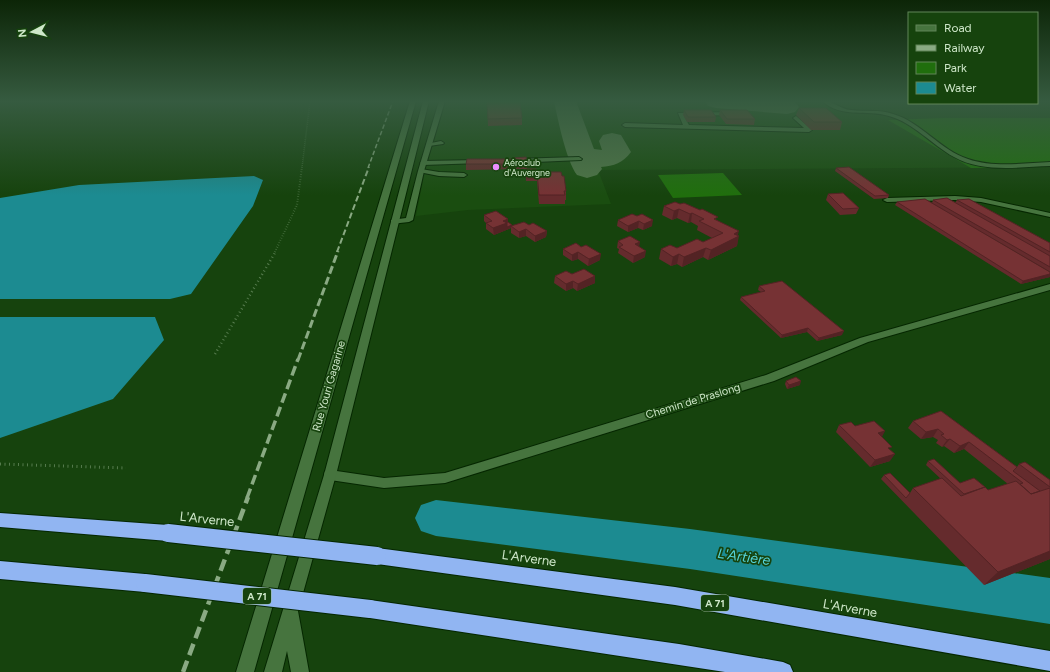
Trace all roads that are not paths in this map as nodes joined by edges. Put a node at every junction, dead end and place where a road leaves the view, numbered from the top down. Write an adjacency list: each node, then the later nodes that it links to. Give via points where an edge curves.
1 (404, 132): 23 (main road, Rue Youri Gagarine)
2 (418, 132): 16 (main road, Rue Youri Gagarine)
3 (433, 132): 5 (main road)
4 (919, 132): 11 (main road, via 957,157 970,162)
5 (429, 144): 6 (main road); 10 (main road)
6 (441, 144)
7 (579, 159): 9 (main road)
8 (486, 161): 10 (main road)
9 (502, 161)
10 (423, 163): 12 (main road)
11 (1050, 164)
12 (421, 171): 13 (main road); 16 (main road, via 409,220)
13 (464, 174)
14 (887, 200): 15 (main road, via 981,200)
15 (1050, 215)
16 (394, 222): 18 (main road, Rue Youri Gagarine)
17 (1050, 287): 18 (main road, Chemin de Praslong, via 864,340 770,378 445,478 384,483)
18 (330, 475): 21 (main road, Rue Youri Gagarine)
19 (0, 520): 22 (highway, L'Arverne / A 71, bridge, via 168,533 377,556 675,596)
20 (0, 570): 26 (highway, A 71, bridge, via 145,583 370,609 679,654)
21 (292, 608): 24 (main road, Rue Youri Gagarine); 25 (main road)
22 (1050, 661)
23 (246, 672)
24 (273, 672)
25 (300, 672)
26 (783, 672)

